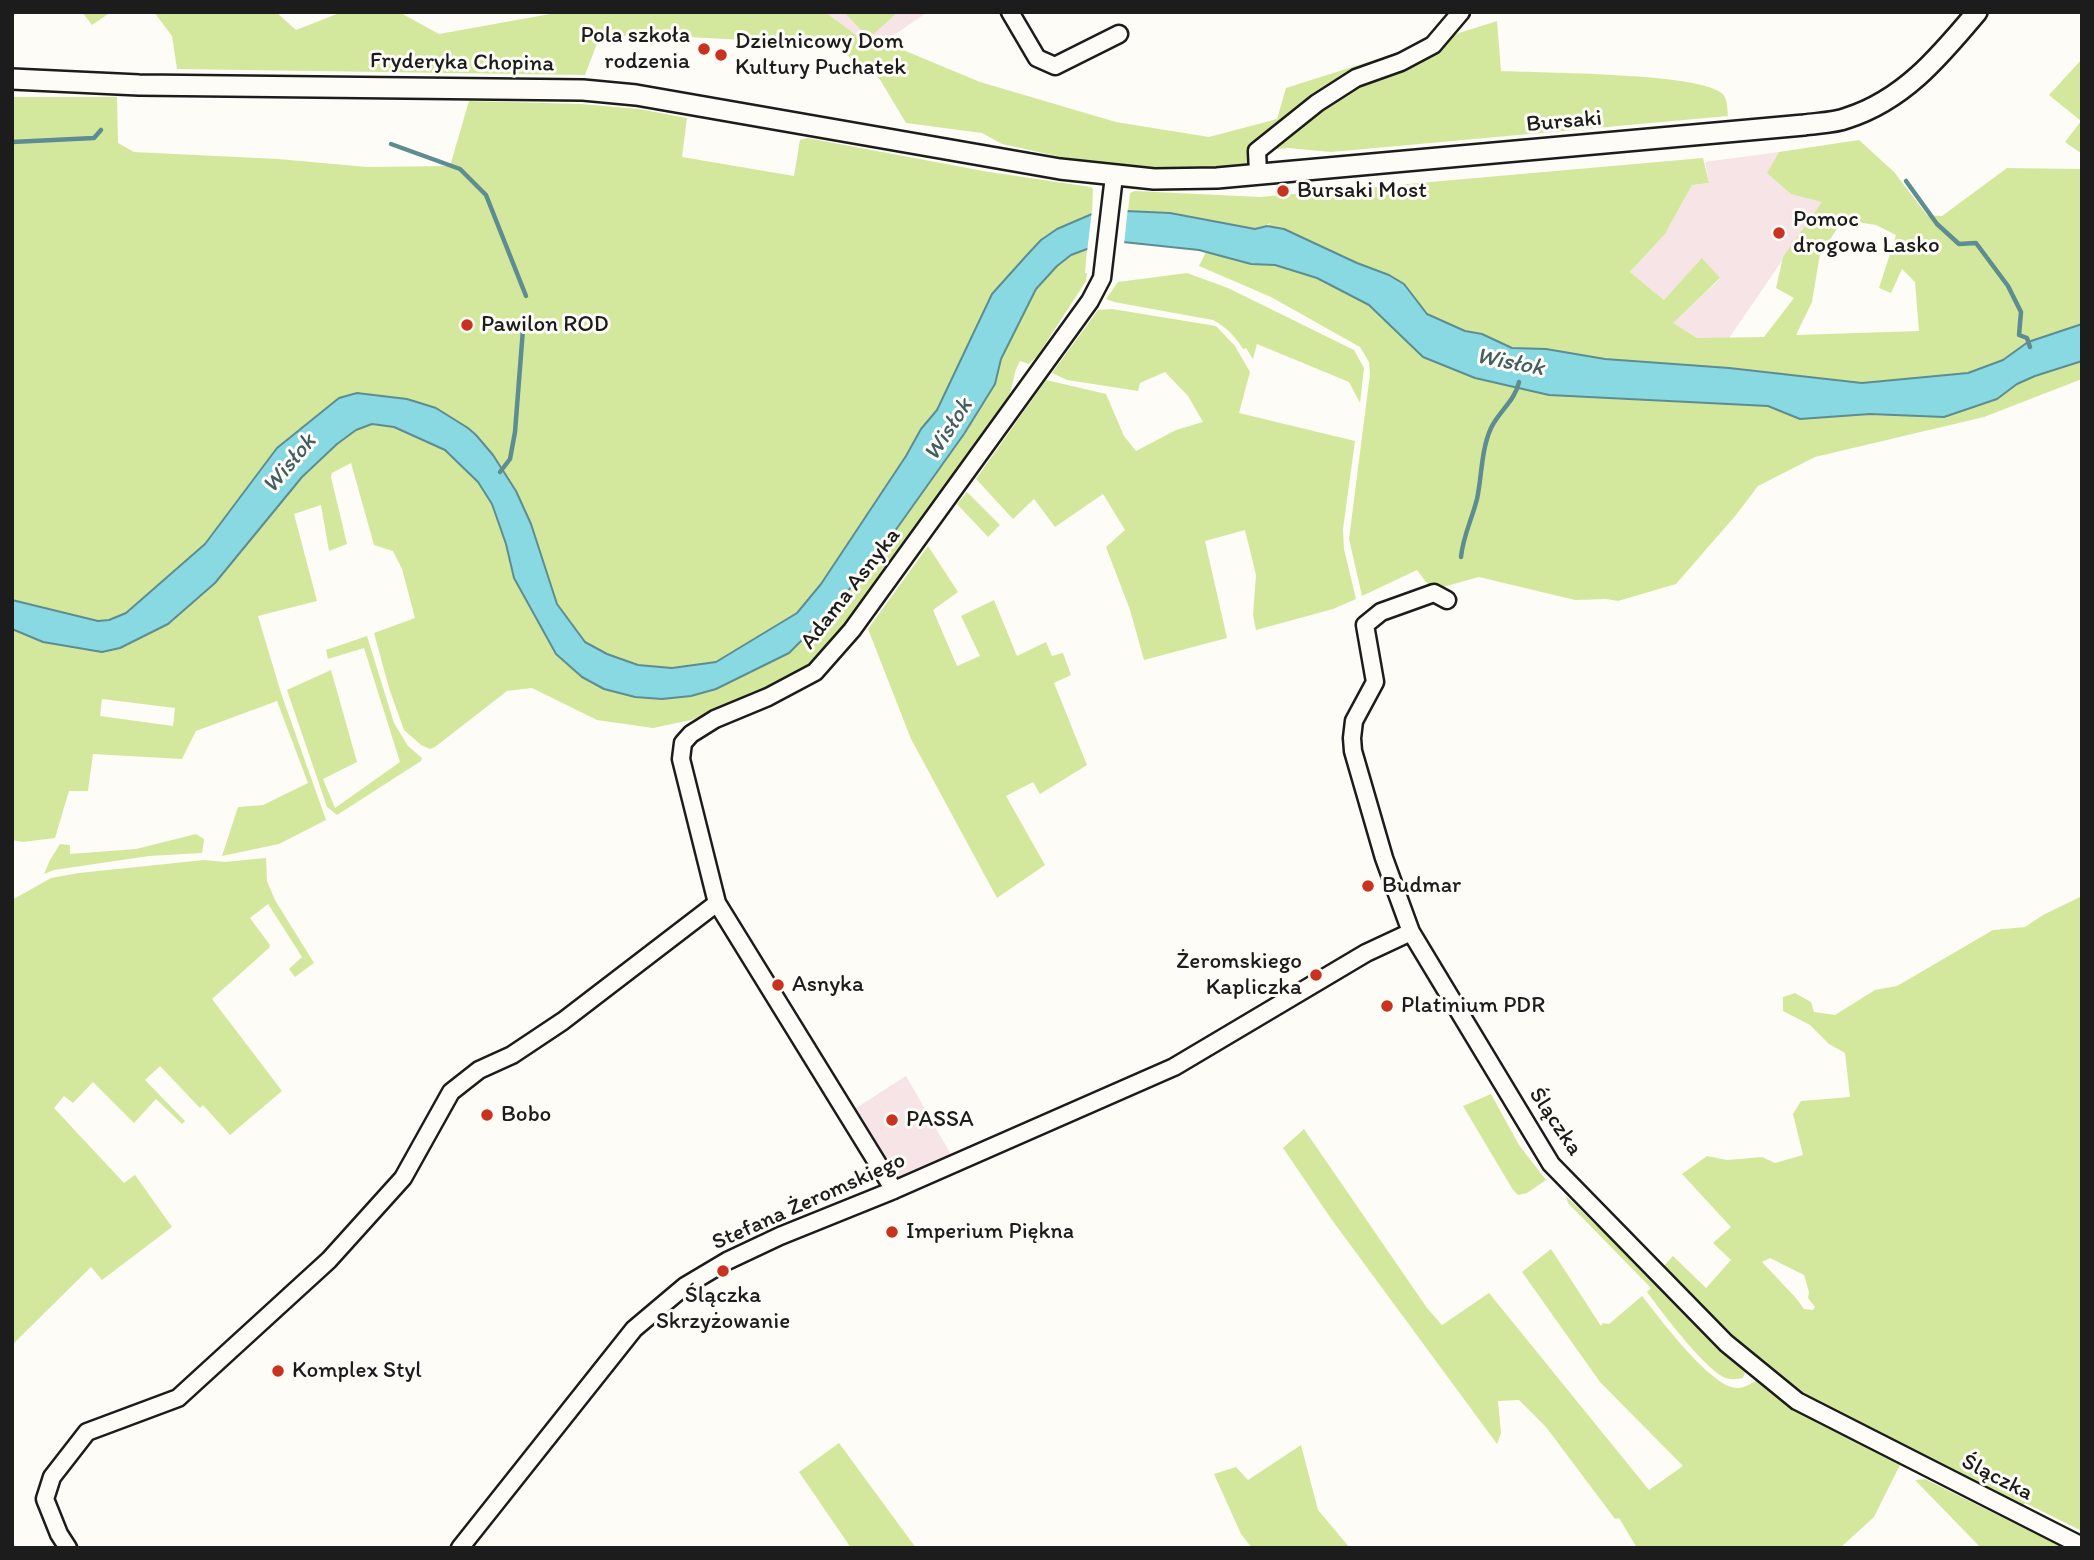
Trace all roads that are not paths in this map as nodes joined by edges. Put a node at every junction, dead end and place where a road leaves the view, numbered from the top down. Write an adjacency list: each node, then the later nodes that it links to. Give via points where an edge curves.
1 (1010, 12): 4 (street, via 1037,58 1055,66)
2 (1461, 12): 6 (street, via 1433,45 1356,78 1308,110 1257,151)
3 (1977, 12): 6 (street, Bursaki, via 1905,89 1846,119)
4 (1119, 34)
5 (12, 79): 7 (street, Fryderyka Chopina, via 583,90 636,95)
6 (1258, 173): 7 (street, Bursaki)
7 (1113, 183): 9 (street, Adama Asnyka, via 1102,278 1090,301 852,630 815,672 715,719 682,744 681,759)
8 (1447, 600): 10 (street, Ślączka, via 1434,593 1381,612 1365,625 1375,681 1354,721 1352,738 1384,858)
9 (717, 903): 11 (street, Adama Asnyka); 13 (street, via 564,1021 451,1091 403,1178 329,1260 178,1398 87,1432 51,1477 45,1499)
10 (1411, 932): 11 (street, Stefana Żeromskiego, via 1366,953 1174,1067); 12 (street, Ślączka, via 1551,1164 1726,1343 1797,1401)
11 (894, 1190): 14 (street, Stefana Żeromskiego, via 737,1256 685,1286 634,1329)
12 (2082, 1546)
13 (68, 1548)
14 (460, 1548)

